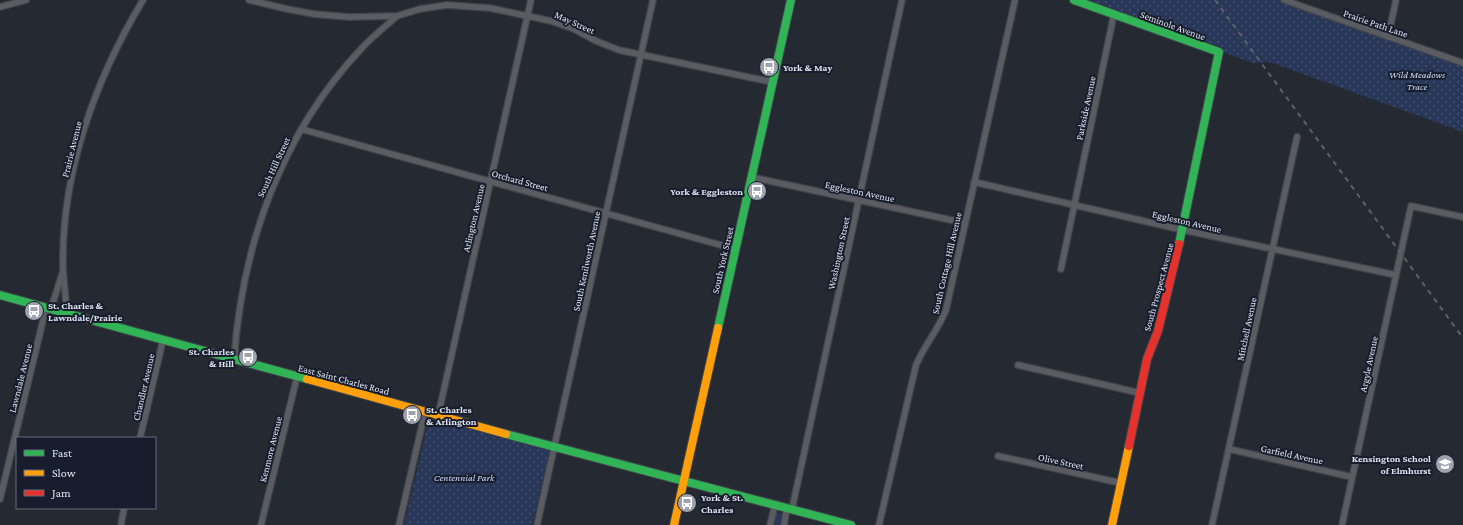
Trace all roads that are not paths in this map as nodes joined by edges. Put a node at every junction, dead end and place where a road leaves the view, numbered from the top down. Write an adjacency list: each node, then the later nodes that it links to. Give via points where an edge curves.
1 (26, 0): 13 (street)
2 (143, 0): 36 (street, Prairie Avenue, via 109,64 83,132 67,210)
3 (249, 0): 16 (street, May Street, via 327,16)
4 (531, 0): 14 (street, Arlington Avenue)
5 (653, 0): 19 (street, South Kenilworth Avenue)
6 (790, 0): 21 (main road, South York Street)
7 (902, 0): 27 (street, Washington Street)
8 (1015, 0): 26 (street, South Cottage Hill Avenue)
9 (1074, 0): 15 (main road, Seminole Avenue)
10 (1284, 0): 12 (street, Prairie Path Lane)
11 (1396, 0): 17 (street)
12 (1291, 1): 17 (street, Prairie Path Lane)
13 (0, 7)
14 (527, 14): 16 (street, May Street, via 490,8 447,6 420,9); 19 (street, May Street, via 562,24 607,46); 25 (street, Arlington Avenue)
15 (1114, 14): 18 (main road, Seminole Avenue); 28 (street, Parkside Avenue)
16 (397, 16): 22 (street, South Hill Street, via 348,63)
17 (1388, 37): 20 (street, Prairie Path Lane)
18 (1220, 52): 32 (main road, South Prospect Avenue)
19 (641, 55): 21 (street, May Street); 29 (street, South Kenilworth Avenue)
20 (1463, 63)
21 (772, 82): 24 (main road, South York Street)
22 (301, 128): 25 (street, Orchard Street); 42 (street, South Hill Street, via 274,182 255,236 244,282)
23 (1297, 137): 34 (street, Mitchell Avenue)
24 (751, 177): 27 (street, Eggleston Avenue); 33 (main road, South York Street)
25 (490, 181): 29 (street, Orchard Street); 47 (street, Arlington Avenue)
26 (974, 182): 28 (street, Eggleston Avenue); 31 (street, South Cottage Hill Avenue)
27 (858, 200): 31 (street, Eggleston Avenue); 58 (street, Washington Street)
28 (1074, 205): 32 (street, Eggleston Avenue); 35 (street, Parkside Avenue)
29 (606, 213): 33 (street, Orchard Street); 49 (street, South Kenilworth Avenue)
30 (1463, 217): 37 (street, Argyle Avenue, via 1411,206)
31 (965, 223): 67 (street, South Cottage Hill Avenue, via 946,310 918,359 912,376)
32 (1183, 230): 34 (street, Eggleston Avenue); 45 (main road, South Prospect Avenue)
33 (735, 249): 53 (main road, South York Street)
34 (1272, 249): 37 (street, Eggleston Avenue); 50 (street, Mitchell Avenue)
35 (1061, 269)
36 (63, 270): 39 (street, Lawndale Avenue); 40 (street, Prairie Avenue)
37 (1396, 275): 52 (street, Argyle Avenue)
38 (0, 296): 39 (main road, East Saint Charles Road)
39 (48, 309): 40 (main road, East Saint Charles Road); 55 (street, Lawndale Avenue)
40 (67, 314): 41 (main road, East Saint Charles Road)
41 (163, 340): 42 (main road, East Saint Charles Road); 48 (street, Chandler Avenue)
42 (234, 360): 44 (main road, East Saint Charles Road)
43 (1018, 365): 45 (street)
44 (297, 377): 46 (main road, East Saint Charles Road); 60 (street, Kenmore Avenue)
45 (1140, 393): 54 (main road, South Prospect Avenue)
46 (425, 412): 47 (main road, East Saint Charles Road); 61 (street)
47 (438, 416): 49 (main road, East Saint Charles Road)
48 (140, 437)
49 (554, 447): 53 (main road, East Saint Charles Road); 62 (street, South Kenilworth Avenue)
50 (1229, 449): 52 (street, Garfield Avenue); 69 (street, Mitchell Avenue)
51 (998, 456): 54 (street, Olive Street)
52 (1352, 477): 70 (street, Argyle Avenue)
53 (683, 481): 56 (main road, East Saint Charles Road); 63 (main road, South York Street)
54 (1121, 483): 68 (main road, South Prospect Avenue)
55 (0, 499)
56 (775, 505): 58 (main road, East Saint Charles Road); 64 (street)
57 (124, 509): 59 (street)
58 (789, 509): 65 (street, Washington Street); 66 (main road, East Saint Charles Road)
59 (121, 525)
60 (261, 525)
61 (399, 525)
62 (537, 525)
63 (674, 525)
64 (770, 525)
65 (784, 525)
66 (851, 525)
67 (879, 525)
68 (1112, 525)
69 (1212, 525)
70 (1342, 525)

